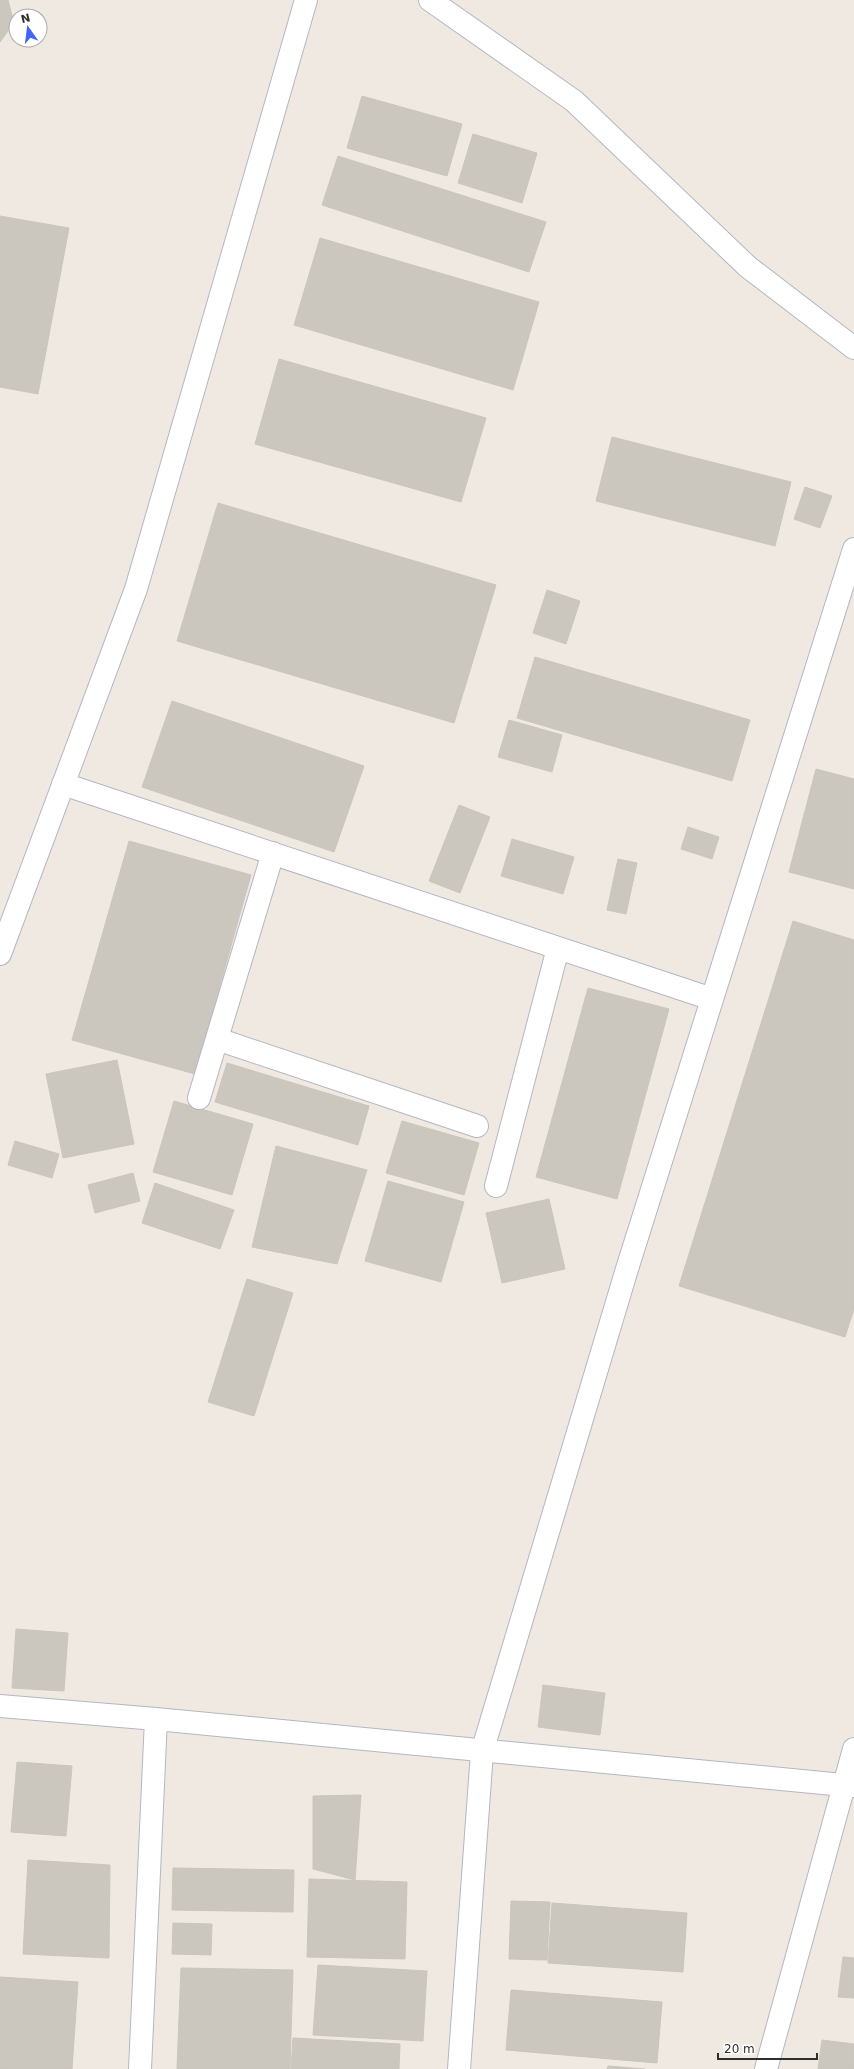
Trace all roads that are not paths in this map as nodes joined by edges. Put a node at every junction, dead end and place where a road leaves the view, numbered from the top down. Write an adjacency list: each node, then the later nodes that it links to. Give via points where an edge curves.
1 (306, 0): 5 (street, via 136,589)
2 (430, 0): 3 (street, via 574,101 748,267)
3 (854, 348)
4 (854, 549): 9 (street)
5 (64, 784): 6 (street); 8 (street)
6 (272, 853): 7 (street); 10 (street)
7 (558, 948): 9 (street); 13 (street)
8 (0, 954)
9 (712, 999): 17 (street, via 627,1269)
10 (217, 1039): 11 (street); 12 (street)
11 (199, 1098)
12 (477, 1126)
13 (496, 1186)
14 (0, 1706): 15 (street)
15 (156, 1719): 17 (street); 19 (street)
16 (854, 1750): 18 (street)
17 (482, 1752): 18 (street); 20 (street)
18 (848, 1786): 21 (street)
19 (140, 2069)
20 (459, 2069)
21 (766, 2069)

